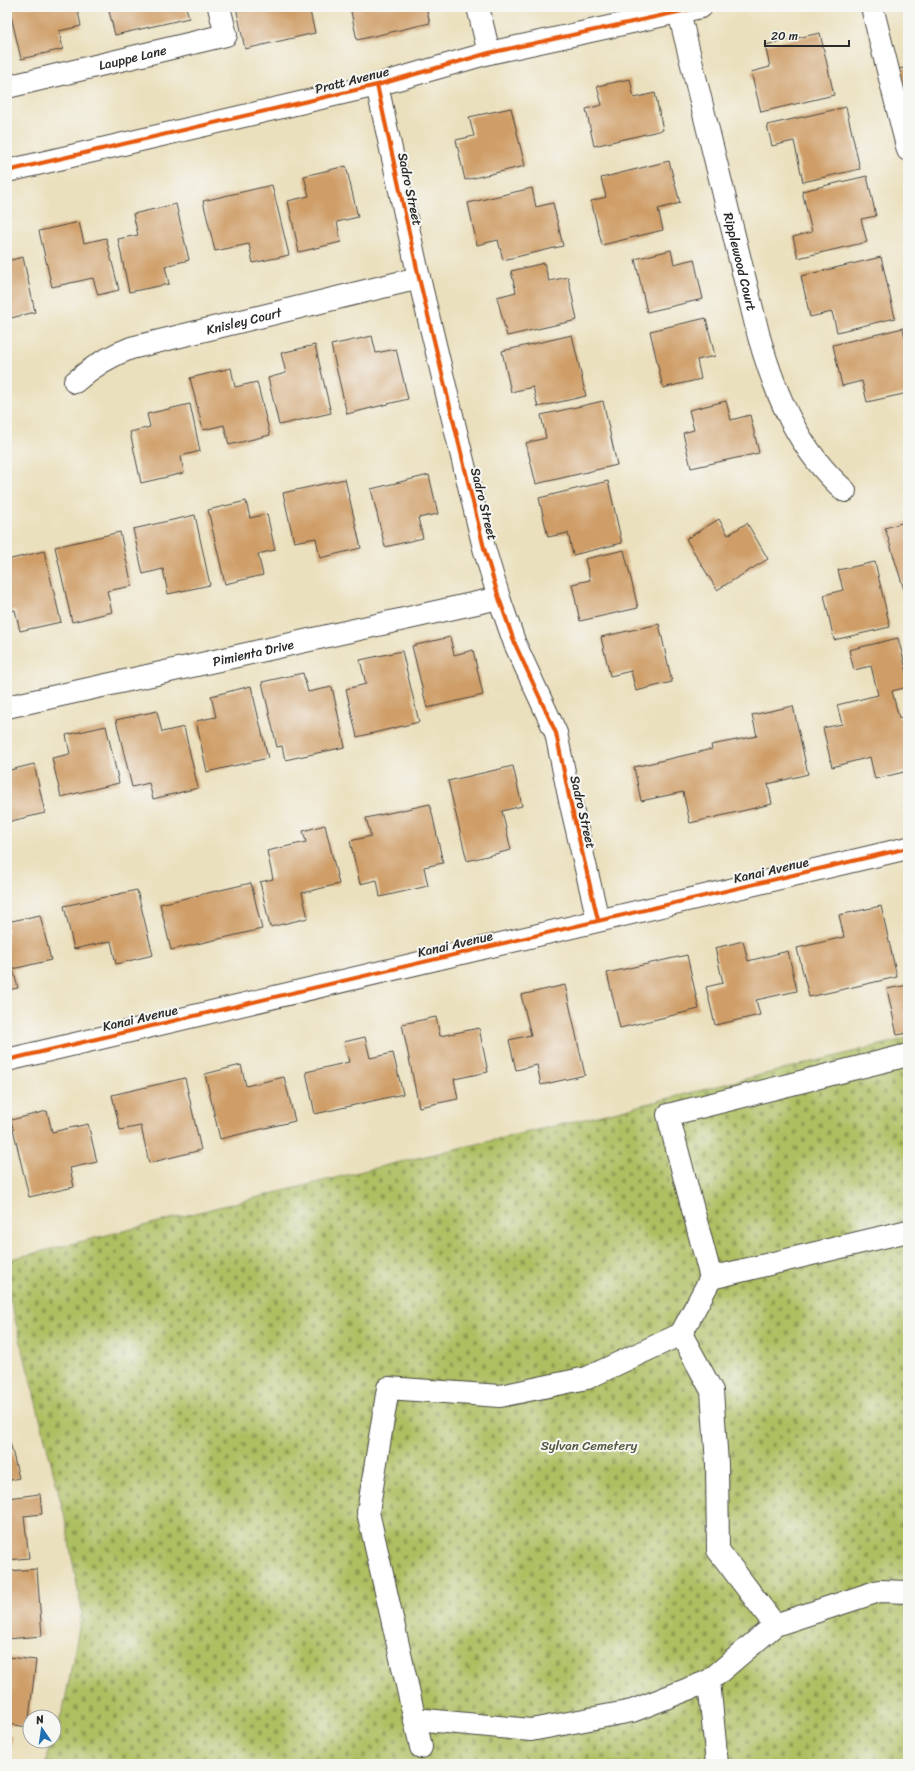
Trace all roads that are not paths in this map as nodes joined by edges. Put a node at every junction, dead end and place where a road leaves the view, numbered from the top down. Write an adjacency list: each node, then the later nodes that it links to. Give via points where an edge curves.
1 (219, 7): 7 (street, Lauppe Lane, via 226,35)
2 (478, 7): 6 (street)
3 (701, 7): 5 (street, Pratt Avenue)
4 (872, 7): 9 (street)
5 (679, 12): 6 (street, Pratt Avenue); 13 (street, Ripplewood Court, via 770,375 805,447 830,477)
6 (489, 54): 8 (street, Pratt Avenue)
7 (8, 81)
8 (377, 85): 10 (street, Pratt Avenue); 11 (street, Sadro Street)
9 (908, 150)
10 (7, 171)
11 (419, 278): 12 (street, Knisley Court, via 131,348 91,367); 14 (street, Sadro Street, via 484,548)
12 (76, 382)
13 (846, 491)
14 (499, 598): 15 (street, Pimienta Drive); 17 (street, Sadro Street, via 515,644 556,733)
15 (7, 707)
16 (908, 848): 17 (street, Kanai Avenue)
17 (598, 920): 19 (street, Kanai Avenue)
18 (908, 1055): 21 (street, via 668,1115)
19 (7, 1060)
20 (908, 1232): 21 (street)
21 (711, 1278): 22 (street)
22 (681, 1334): 24 (street, via 712,1391 717,1464 718,1550); 26 (street, via 587,1378 500,1396 388,1388 368,1512)
23 (908, 1592): 24 (street, via 879,1591)
24 (775, 1626): 25 (street)
25 (709, 1681): 26 (street, via 632,1711 531,1730); 28 (street)
26 (415, 1719): 27 (street)
27 (421, 1747)
28 (717, 1764)

